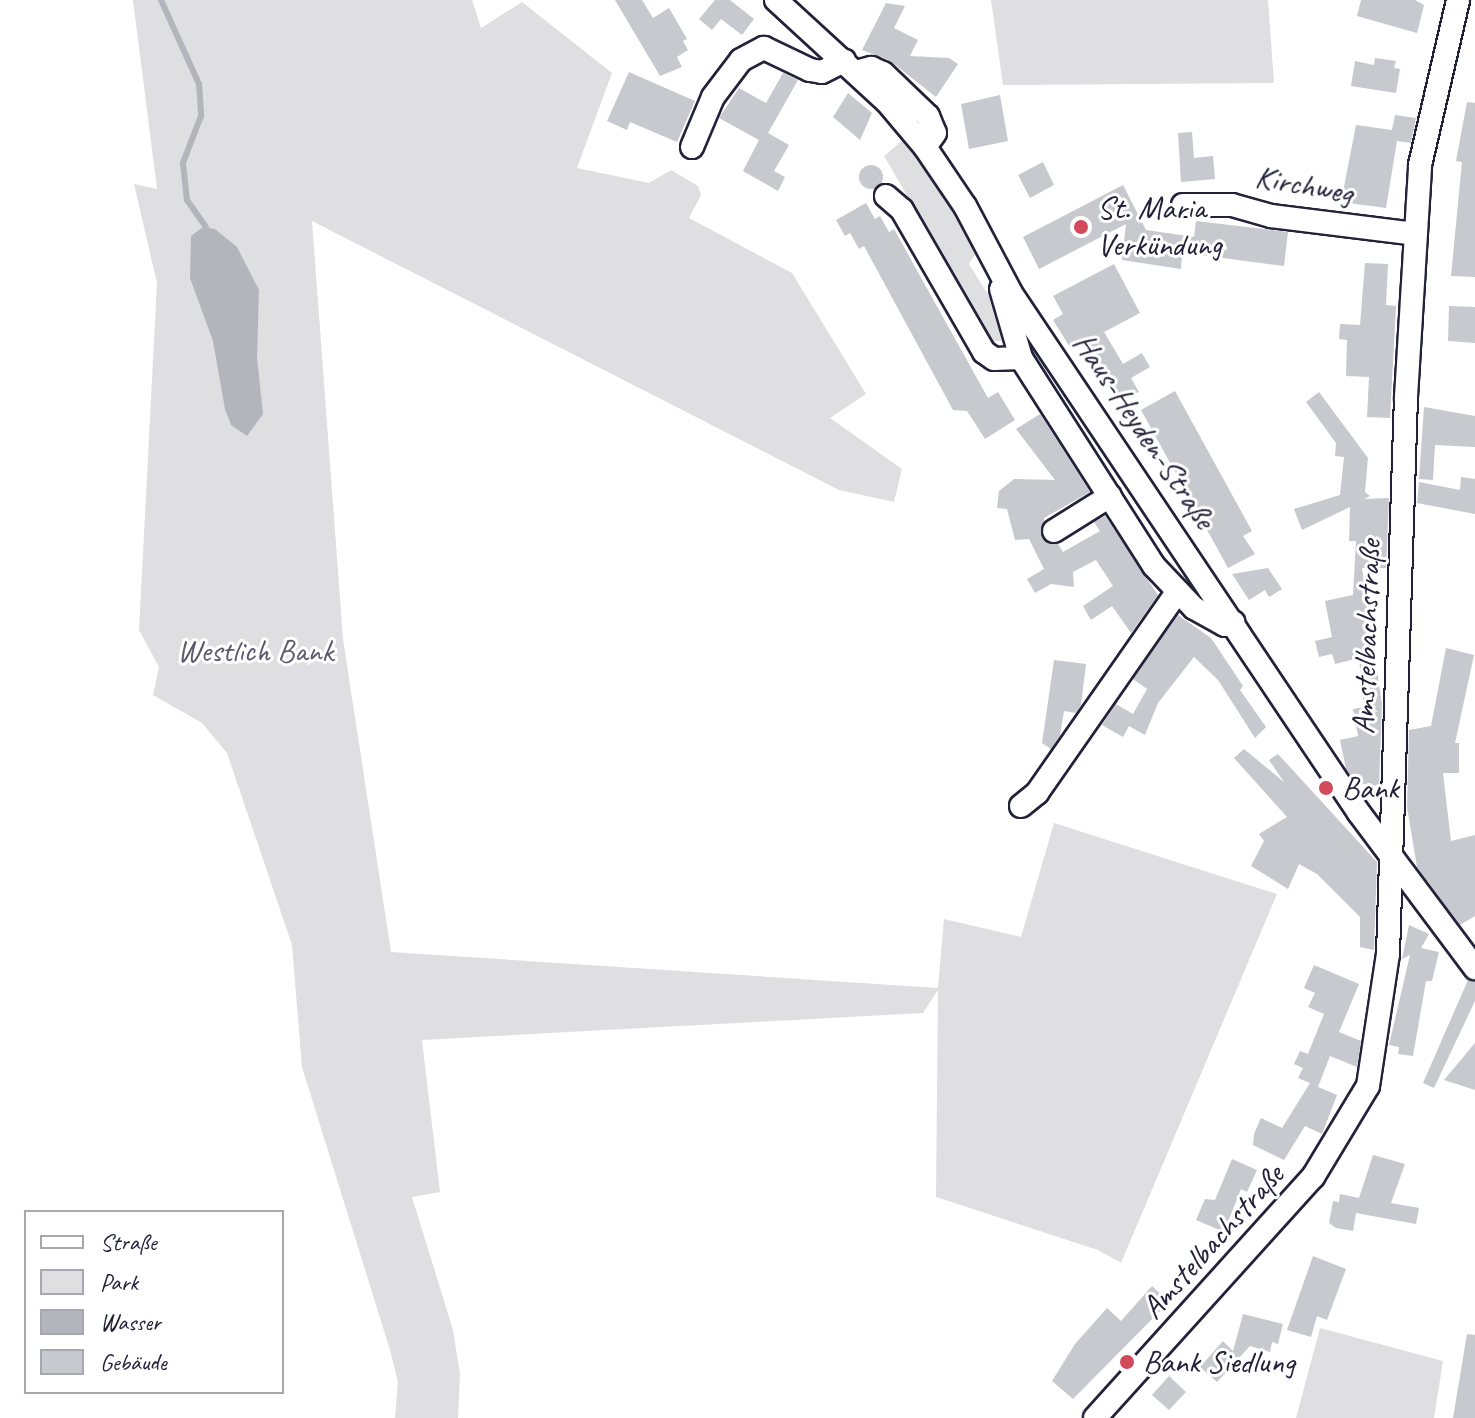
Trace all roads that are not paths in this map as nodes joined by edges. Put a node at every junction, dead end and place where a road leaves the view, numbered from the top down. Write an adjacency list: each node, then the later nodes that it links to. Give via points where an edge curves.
1 (776, 0): 3 (street, Haus-Heyden-Straße)
2 (1458, 0): 7 (street, Amstelbachstraße, via 1420,165)
3 (850, 67): 4 (street, via 810,70 764,48 741,60 713,97); 8 (street, Haus-Heyden-Straße, via 883,73 928,116 935,133 925,147 965,206)
4 (692, 147)
5 (886, 196): 9 (street, Haus-Heyden-Straße, via 902,210 984,352 994,359)
6 (1183, 205): 7 (street, Kirchweg, via 1232,205 1271,216)
7 (1415, 234): 15 (street, Amstelbachstraße)
8 (1001, 276): 9 (street, Haus-Heyden-Straße); 13 (street, Haus-Heyden-Straße)
9 (1021, 358): 10 (street, Haus-Heyden-Straße)
10 (1110, 496): 11 (street, Haus-Heyden-Straße); 12 (street, Haus-Heyden-Straße)
11 (1054, 531)
12 (1177, 592): 13 (street, Haus-Heyden-Straße, via 1212,620); 14 (street, via 1037,793)
13 (1234, 622): 16 (street, Haus-Heyden-Straße)
14 (1021, 806)
15 (1394, 806): 16 (street, via 1379,818); 17 (street, Amstelbachstraße)
16 (1359, 813): 17 (street, Haus-Heyden-Straße)
17 (1393, 857): 18 (street, Haus-Heyden-Straße); 19 (street, Amstelbachstraße, via 1379,1022 1368,1086 1357,1110 1313,1177 1265,1235)
18 (1475, 968)
19 (1095, 1418)

